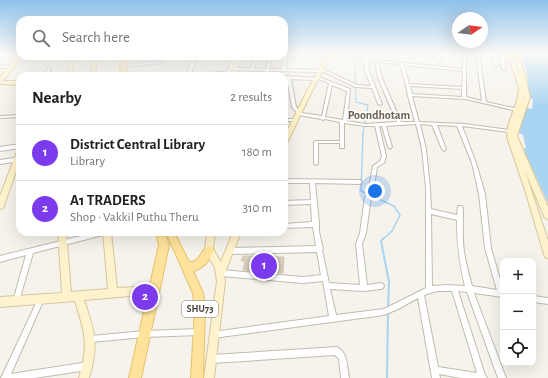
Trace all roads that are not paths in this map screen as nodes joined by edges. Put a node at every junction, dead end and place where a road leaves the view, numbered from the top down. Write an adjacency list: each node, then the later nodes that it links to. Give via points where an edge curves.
1 (8, 72): 13 (street)
2 (318, 72): 12 (street)
3 (323, 72): 17 (street, via 358,86)
4 (367, 72): 17 (street)
5 (379, 72): 32 (street)
6 (404, 72): 16 (street)
7 (466, 72): 18 (street)
8 (480, 72): 21 (street)
9 (516, 72): 23 (street, via 521,91)
10 (522, 72): 56 (street, via 527,96 514,136)
11 (289, 78): 12 (street); 24 (street, via 294,107)
12 (315, 78): 15 (street); 24 (street)
13 (0, 81): 14 (street)
14 (16, 83)
15 (331, 83): 27 (street); 30 (street, via 349,90)
16 (407, 85): 18 (street); 19 (street)
17 (372, 87): 22 (street)
18 (465, 88): 20 (street)
19 (409, 95): 20 (street); 31 (street)
20 (464, 98): 21 (street)
21 (484, 102): 23 (street)
22 (380, 104)
23 (517, 110): 37 (street)
24 (300, 114): 27 (street); 29 (street)
25 (16, 116): 26 (street)
26 (0, 117)
27 (323, 119): 30 (street)
28 (288, 120): 29 (street)
29 (296, 120): 38 (street)
30 (343, 122): 34 (street); 45 (street, via 342,145 316,142)
31 (417, 123): 32 (street); 33 (street); 55 (street, via 424,149)
32 (400, 124): 35 (street)
33 (434, 124): 36 (street); 42 (street)
34 (377, 125): 35 (street); 82 (street, via 384,156 382,162 375,166 359,244)
35 (384, 125): 40 (street)
36 (459, 125): 37 (street); 81 (street, via 474,163 482,194 488,248)
37 (509, 131): 74 (street)
38 (288, 135)
39 (16, 146): 41 (street)
40 (390, 147)
41 (0, 148)
42 (444, 149)
43 (16, 160): 44 (street)
44 (0, 162)
45 (316, 163)
46 (16, 164): 50 (street)
47 (288, 181): 48 (street)
48 (312, 182): 49 (street); 51 (street)
49 (360, 182)
50 (2, 195): 53 (street)
51 (314, 202): 52 (street); 58 (street)
52 (288, 203)
53 (0, 206)
54 (460, 208): 57 (street)
55 (428, 211): 57 (street); 85 (street)
56 (548, 216)
57 (460, 218): 86 (street, via 462,260)
58 (316, 224): 59 (street); 70 (street)
59 (288, 226)
60 (63, 236): 67 (street)
61 (92, 236): 67 (street)
62 (106, 236): 87 (street)
63 (161, 236): 69 (main road)
64 (172, 236): 68 (main road, SHU73)
65 (211, 236): 71 (street)
66 (235, 236): 72 (street)
67 (64, 244): 73 (street); 91 (street)
68 (176, 244): 69 (main road); 76 (main road, SHU73)
69 (164, 246): 84 (main road)
70 (320, 249): 72 (street); 78 (street)
71 (209, 250): 76 (main road, via 200,264 193,267); 77 (street)
72 (229, 251): 77 (street)
73 (30, 252): 75 (street); 94 (street)
74 (548, 254)
75 (0, 259)
76 (185, 264): 98 (main road, SHU73, via 198,293)
77 (221, 273): 78 (street, via 303,280); 100 (street)
78 (325, 278): 79 (street)
79 (327, 286): 82 (street); 97 (street)
80 (381, 286): 82 (street)
81 (500, 287)
82 (364, 288)
83 (454, 288): 85 (street); 86 (street); 113 (street)
84 (154, 290): 87 (street); 99 (main road)
85 (429, 290): 88 (street)
86 (471, 290): 89 (street); 114 (street)
87 (113, 293): 90 (street)
88 (421, 294): 97 (street, via 392,310); 104 (street)
89 (500, 294)
90 (78, 296): 91 (street); 101 (street)
91 (67, 297): 92 (street)
92 (41, 299): 94 (street); 105 (street)
93 (536, 299): 95 (street)
94 (16, 301): 96 (street)
95 (548, 301)
96 (0, 302)
97 (333, 319): 100 (street)
98 (200, 332): 99 (street); 109 (main road, SHU73)
99 (144, 334): 101 (street); 108 (main road)
100 (213, 335): 102 (street)
101 (91, 339): 103 (street)
102 (212, 359): 110 (street); 111 (street, via 332,351 340,353)
103 (88, 366): 106 (street); 107 (street)
104 (435, 370): 112 (street); 113 (street)
105 (5, 378)
106 (9, 378)
107 (84, 378)
108 (134, 378)
109 (197, 378)
110 (209, 378)
111 (345, 378)
112 (436, 378)
113 (483, 378)
114 (502, 378)

